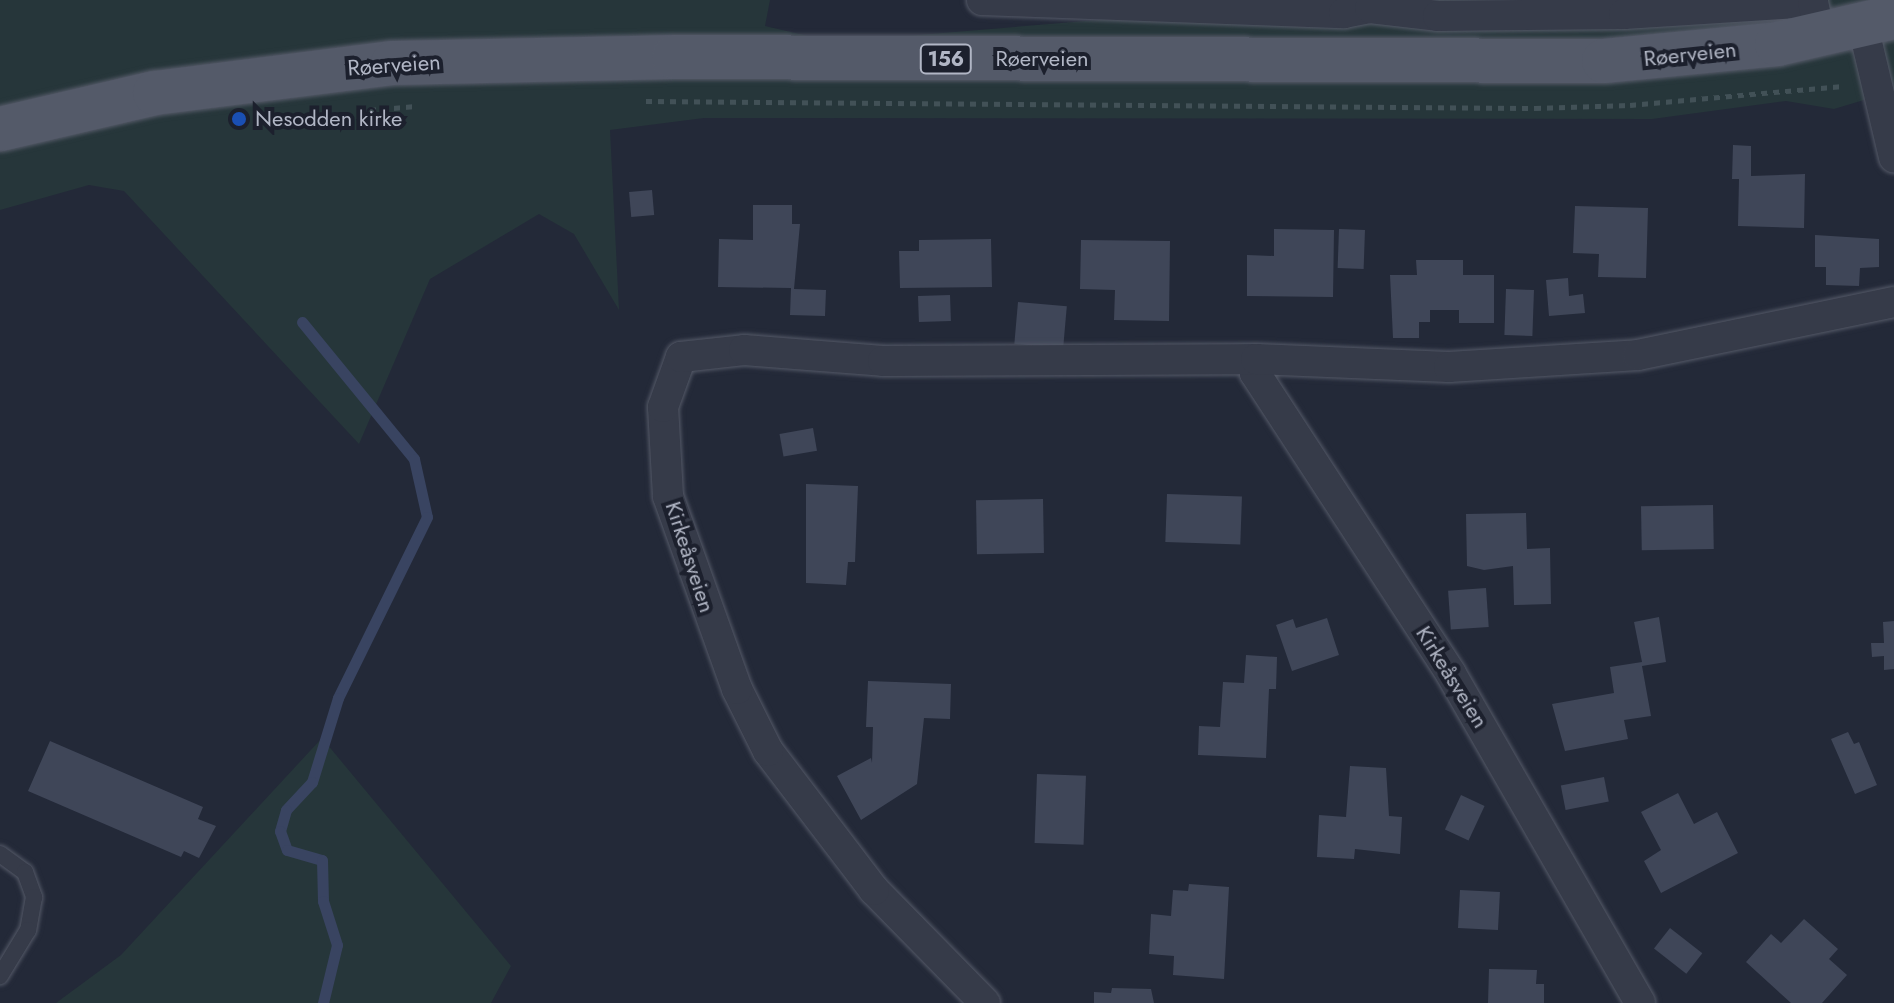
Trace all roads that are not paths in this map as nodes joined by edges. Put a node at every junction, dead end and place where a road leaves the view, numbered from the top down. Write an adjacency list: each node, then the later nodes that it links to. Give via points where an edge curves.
1 (982, 0): 2 (street, via 1344,13)
2 (1370, 4): 4 (street, via 1438,16 1624,14 1813,2)
3 (1879, 22): 4 (main road, Røerveien / 156); 6 (street, via 1878,82)
4 (1820, 35): 5 (main road, Røerveien / 156, via 1717,52 1545,63 659,57 393,63 155,93)
5 (0, 129)
6 (1894, 157)
7 (1894, 302): 8 (street, Kirkeåsveien, via 1638,355 1449,367)
8 (1256, 359): 11 (street, Kirkeåsveien, via 883,361 744,350 681,357 663,407 668,496 737,689 768,751 874,890); 12 (street, Kirkeåsveien, via 1255,373 1451,674)
9 (0, 854): 10 (lane, via 25,872 34,897 28,930)
10 (0, 976)
11 (985, 1003)
12 (1640, 1003)

